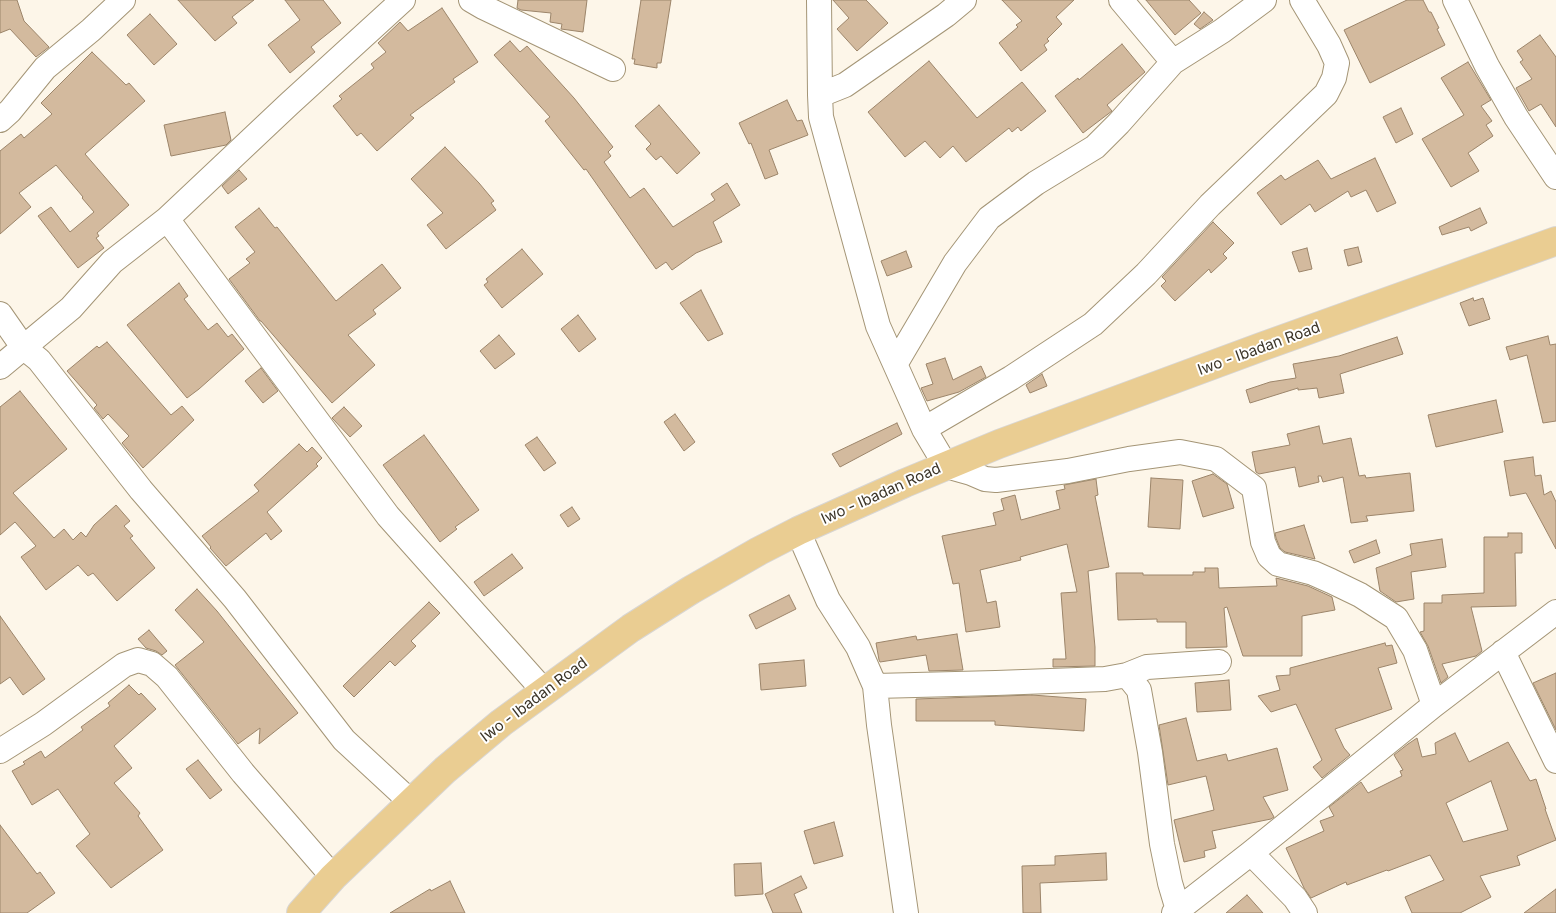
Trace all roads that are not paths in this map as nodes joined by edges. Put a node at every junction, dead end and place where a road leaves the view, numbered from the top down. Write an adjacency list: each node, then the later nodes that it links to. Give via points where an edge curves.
1 (123, 0): 13 (street)
2 (472, 0): 11 (street)
3 (819, 0): 12 (street)
4 (964, 0): 12 (street, via 845,85)
5 (1121, 0): 10 (street)
6 (1264, 0): 10 (street)
7 (1302, 0): 21 (street, via 1338,63 1326,94 1210,204 1146,274 1093,324 1011,378)
8 (1455, 0): 14 (street, via 1516,117)
9 (398, 1): 15 (street)
10 (1173, 62): 19 (street, via 1095,147 1036,183 989,218 955,264)
11 (613, 69)
12 (820, 95): 19 (street, via 821,117 878,326)
13 (3, 108)
14 (1556, 177)
15 (167, 219): 18 (street, via 112,262 70,308); 29 (street, via 388,516)
16 (1556, 241): 22 (main road, Iwo - Ibadan Road, via 1242,354)
17 (0, 314): 18 (street)
18 (23, 347): 20 (street); 33 (street, via 39,360 141,490 235,599 344,740)
19 (896, 363): 21 (street)
20 (0, 367)
21 (924, 429): 22 (street)
22 (946, 466): 23 (main road, Iwo - Ibadan Road); 30 (street, via 996,480 1180,452 1216,459 1254,488 1263,542 1269,556 1278,564 1331,581 1396,618 1415,650)
23 (798, 531): 28 (street, via 828,600 858,647); 29 (main road, Iwo - Ibadan Road, via 630,628)
24 (1556, 612): 25 (street)
25 (1503, 652): 30 (street); 32 (street)
26 (1219, 662): 27 (street, via 1148,667)
27 (1127, 675): 28 (street, via 996,684); 36 (street, via 1139,690 1162,844)
28 (875, 686): 38 (street)
29 (544, 691): 33 (main road, Iwo - Ibadan Road, via 501,723)
30 (1434, 705): 34 (street)
31 (0, 751): 35 (street, via 124,665 138,660 152,664 167,677 243,773)
32 (1556, 761)
33 (411, 802): 35 (main road, Iwo - Ibadan Road)
34 (1251, 853): 36 (street); 39 (street, via 1295,898)
35 (333, 877): 37 (main road, Iwo - Ibadan Road)
36 (1176, 911)
37 (301, 913)
38 (906, 913)
39 (1305, 913)

